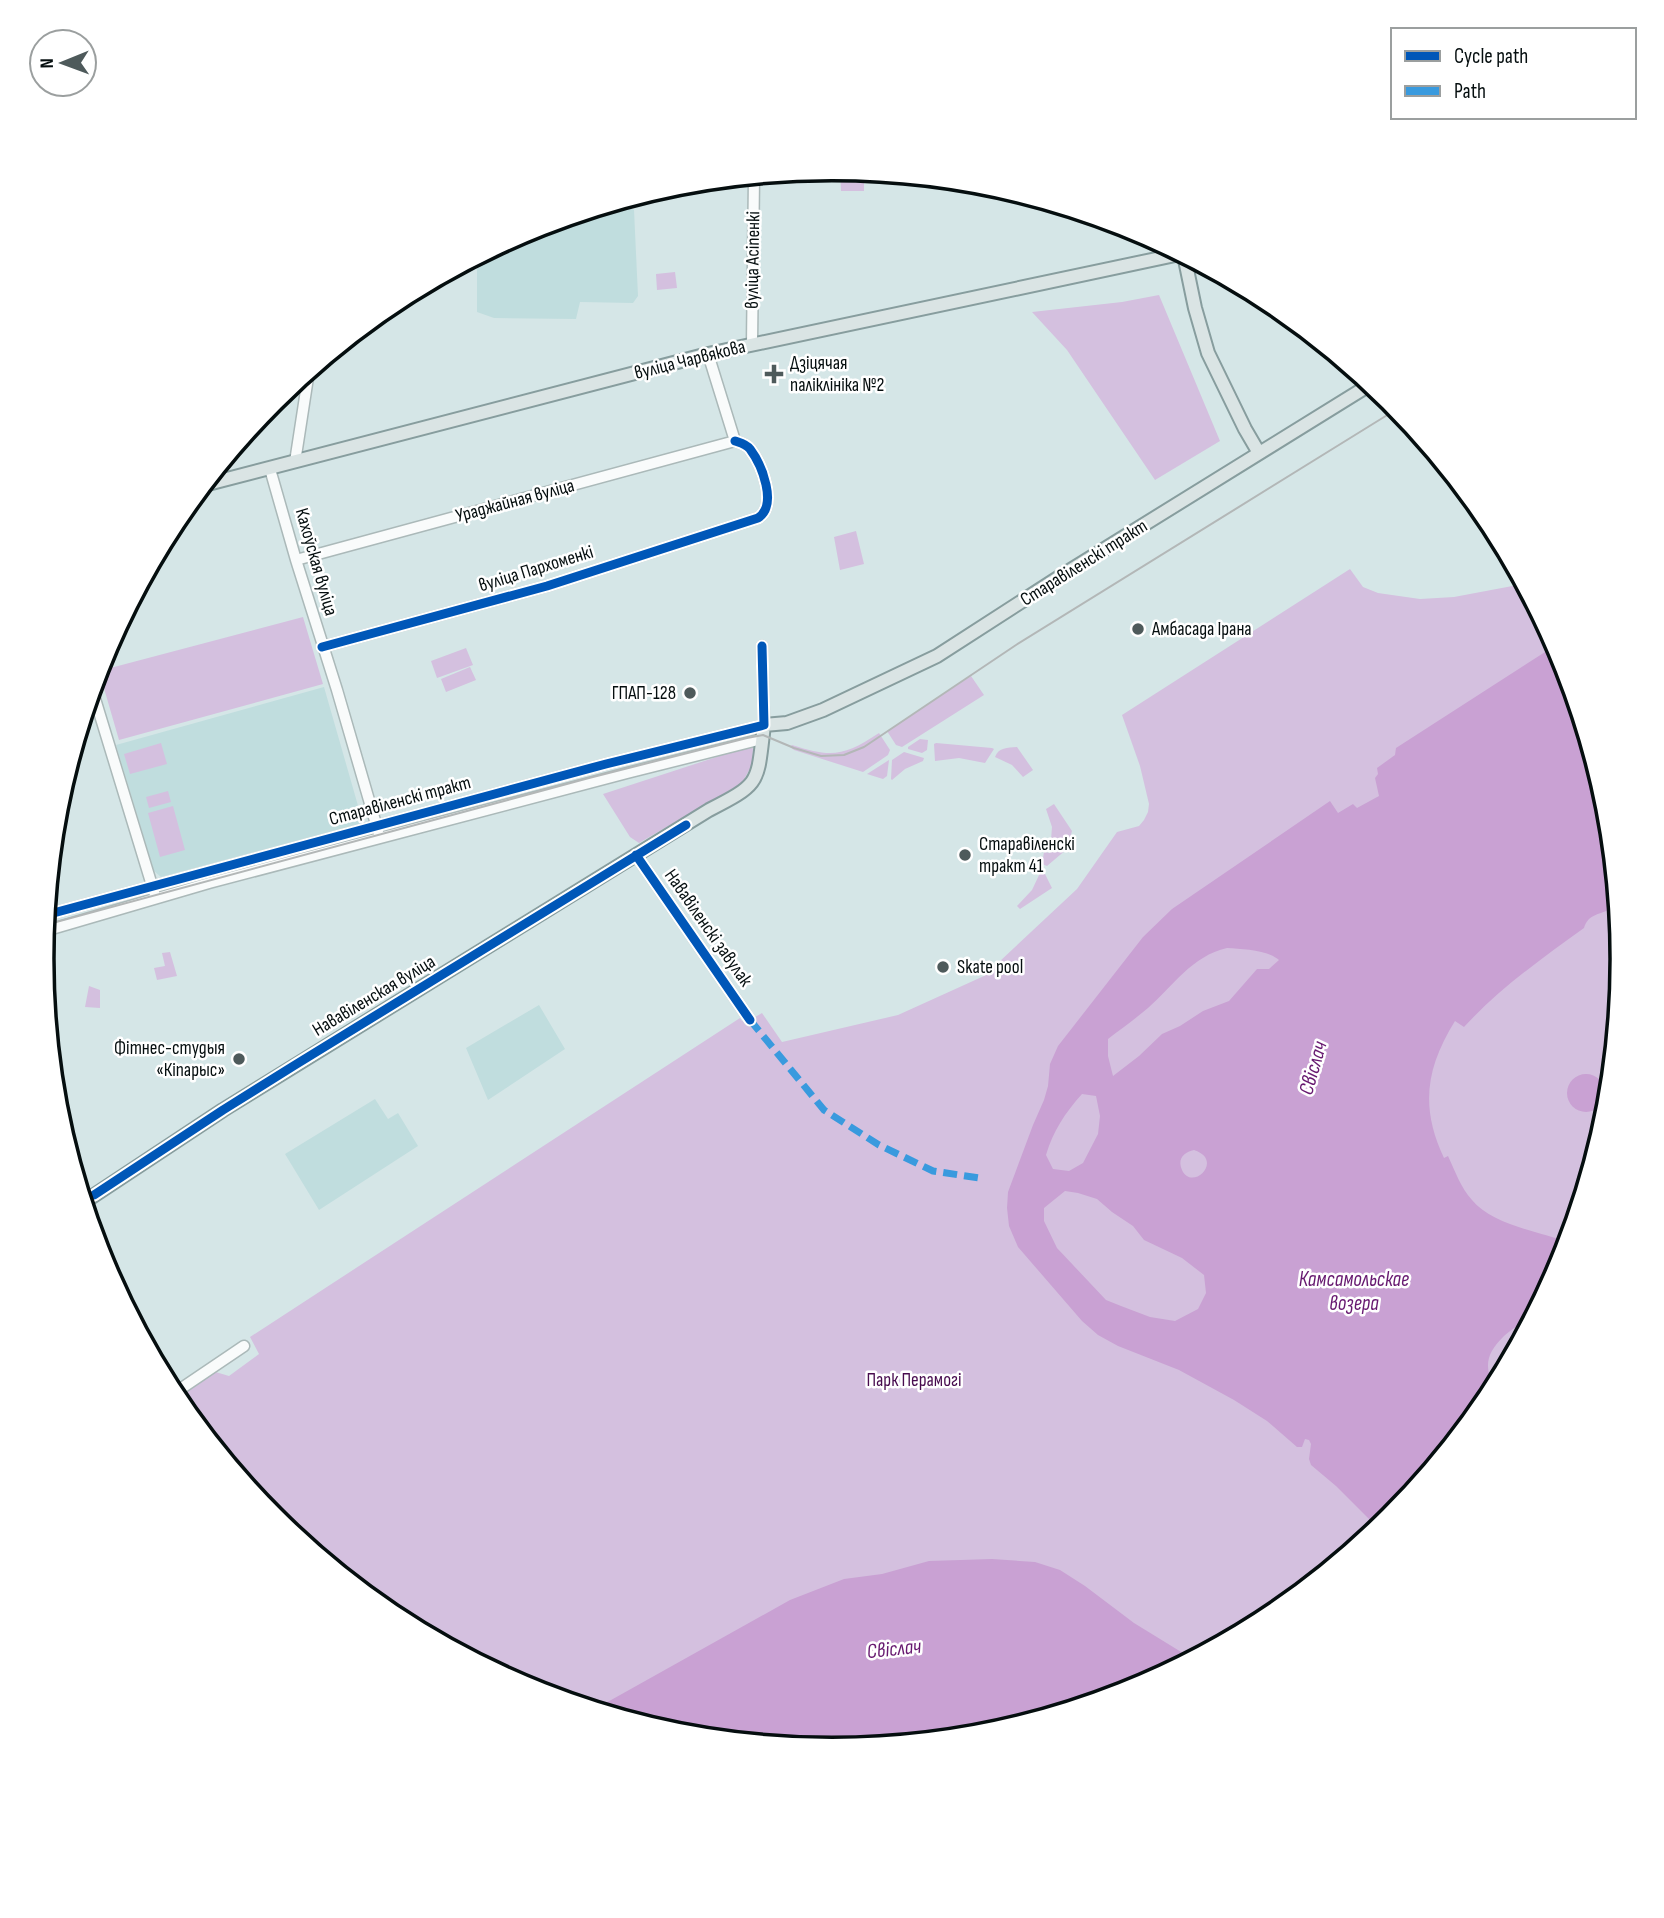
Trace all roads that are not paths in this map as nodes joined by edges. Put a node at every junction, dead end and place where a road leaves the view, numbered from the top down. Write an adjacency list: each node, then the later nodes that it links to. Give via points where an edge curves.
1 (754, 186): 4 (street, вуліца Асіпенкі)
2 (1169, 258): 4 (main road, вуліца Чарвякова)
3 (1185, 266): 9 (main road, via 1208,353)
4 (752, 344): 5 (main road, вуліца Чарвякова)
5 (708, 354): 8 (street); 10 (main road, вуліца Чарвякова)
6 (307, 385): 10 (street)
7 (1362, 390): 9 (main road, Старавіленскі тракт)
8 (735, 441): 13 (street, Ураджайная вуліца); 15 (street, вуліца Пархоменкі, via 750,450 767,485 767,506 758,518 549,585)
9 (1259, 453): 17 (main road, Старавіленскі тракт, via 937,656)
10 (295, 462): 11 (main road, вуліца Чарвякова)
11 (270, 468): 12 (main road, вуліца Чарвякова); 13 (street, Кахоўская вуліца)
12 (219, 481)
13 (296, 560): 15 (street, Кахоўская вуліца)
14 (762, 646): 18 (street)
15 (323, 647): 20 (street, Кахоўская вуліца)
16 (97, 706): 23 (street)
17 (787, 723): 18 (main road, Старавіленскі тракт); 19 (main road, Старавіленскі тракт)
18 (764, 725): 19 (main road, Нававіленская вуліца); 20 (street, Старавіленскі тракт)
19 (762, 739): 21 (street, Старавіленскі тракт); 22 (main road, Нававіленская вуліца, via 759,768 748,787)
20 (378, 825): 21 (street, Кахоўская вуліца); 23 (street, Старавіленскі тракт)
21 (380, 839): 24 (street, Старавіленскі тракт)
22 (636, 855): 27 (street, Нававіленскі завулак); 28 (main road, Нававіленская вуліца, via 223,1110)
23 (152, 887): 24 (street); 25 (street, Старавіленскі тракт)
24 (156, 899): 26 (street, Старавіленскі тракт)
25 (56, 912)
26 (55, 928)
27 (750, 1020)
28 (92, 1197)
29 (244, 1346): 30 (street)
30 (183, 1387)

